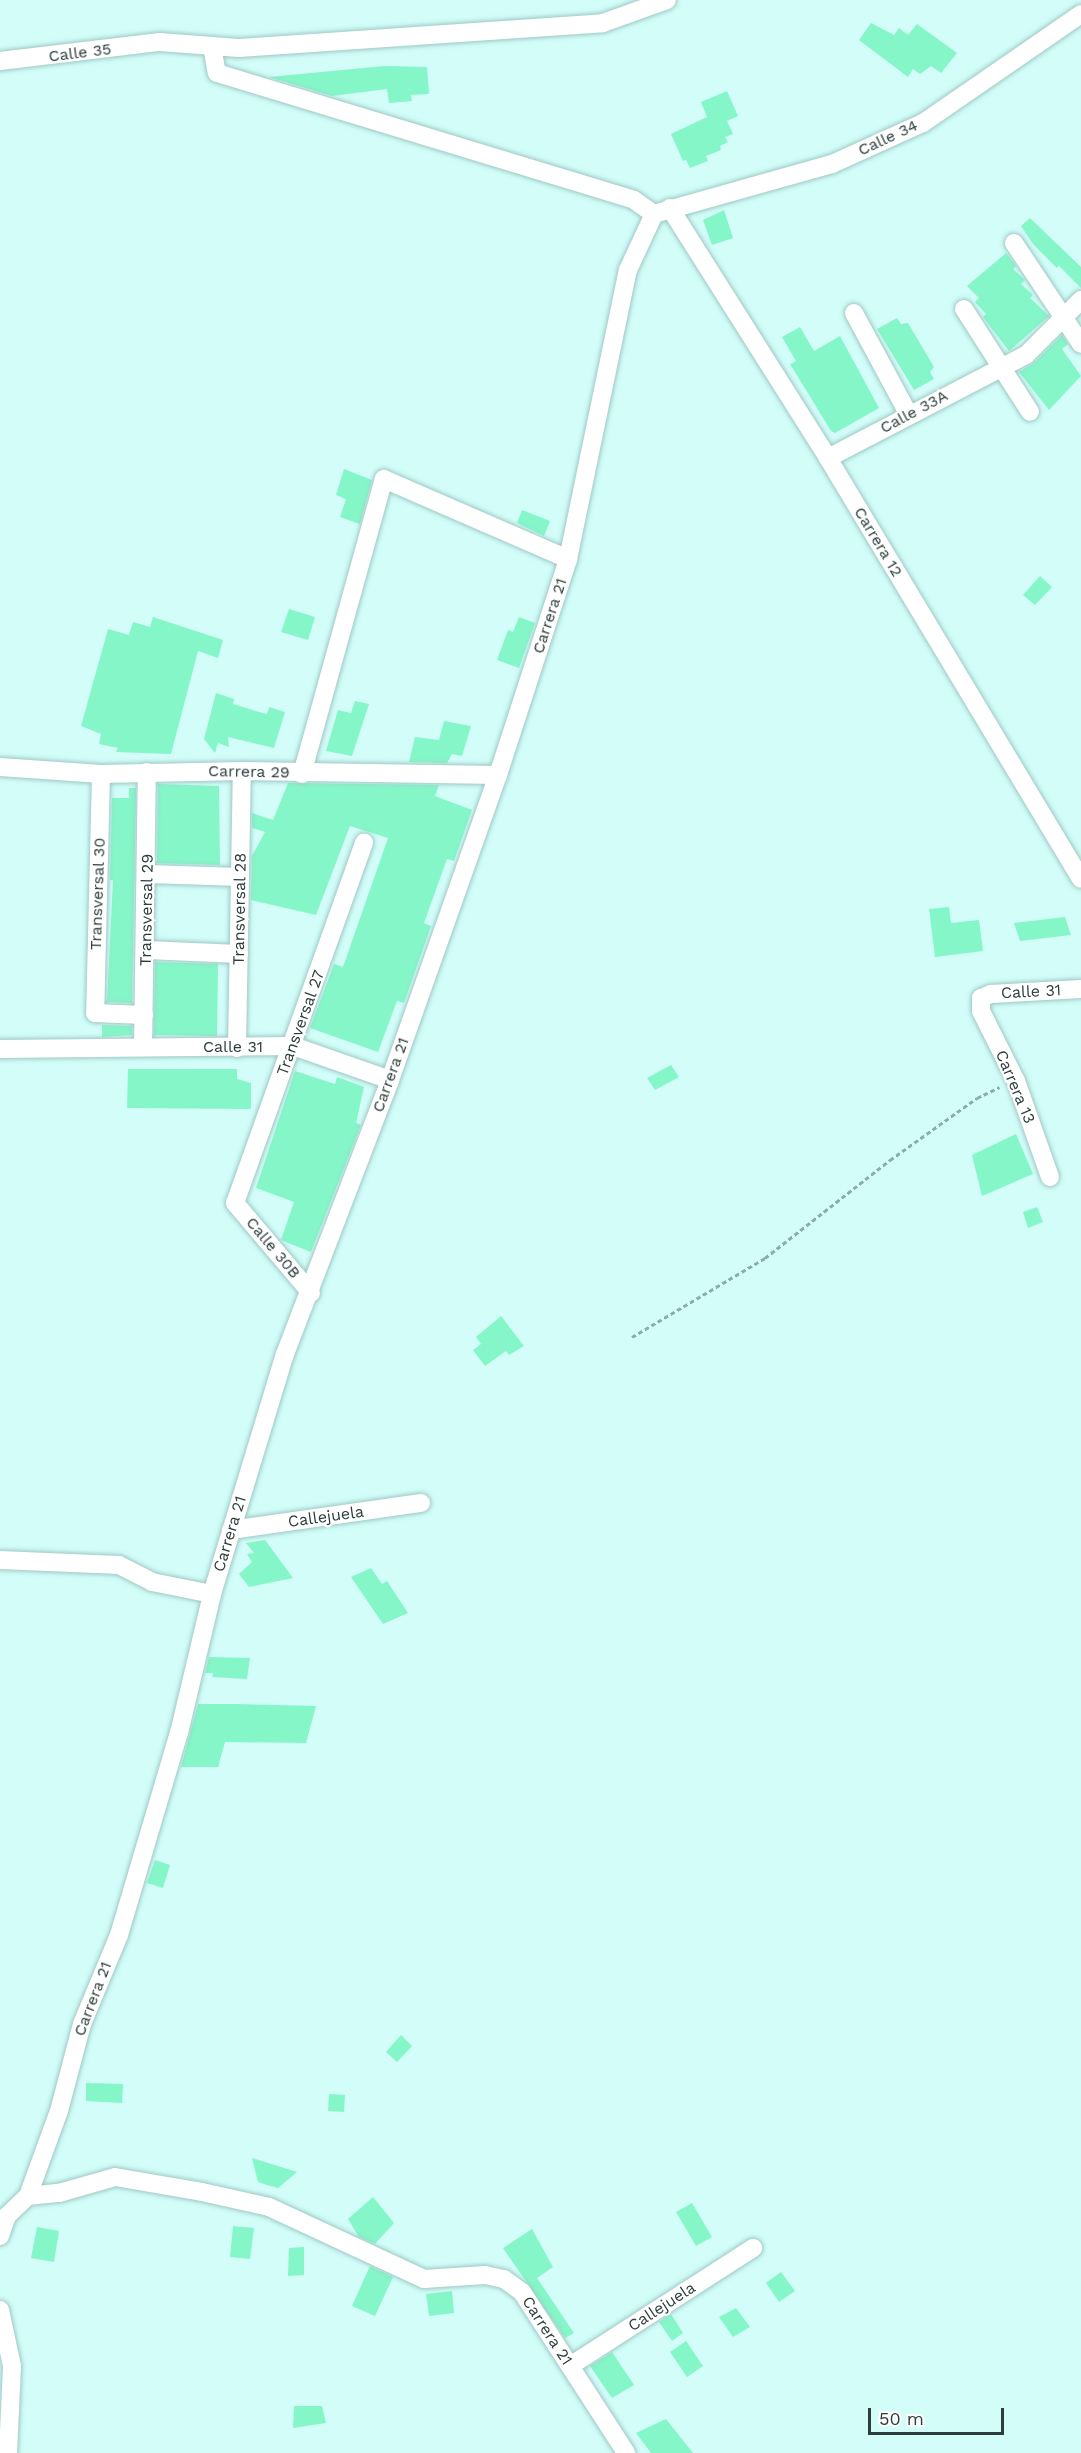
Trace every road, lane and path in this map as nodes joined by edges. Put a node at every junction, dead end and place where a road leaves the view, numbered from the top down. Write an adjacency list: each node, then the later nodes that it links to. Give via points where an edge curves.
1 (667, 0): 3 (street, Calle 35, via 603,23 239,48)
2 (1081, 14): 5 (street, Calle 34, via 923,123 832,165)
3 (212, 46): 4 (street, Calle 35, via 160,42); 5 (street, via 217,73)
4 (0, 61)
5 (662, 211): 15 (street, Carrera 12); 16 (street, Carrera 21, via 628,270)
6 (1014, 243): 10 (street)
7 (1081, 300): 10 (street, Calle 33A)
8 (964, 309): 12 (street)
9 (854, 313): 14 (street)
10 (1062, 320): 11 (street); 12 (street, Calle 33A, via 1026,355)
11 (1081, 345)
12 (999, 366): 13 (street); 14 (street, Calle 33A)
13 (1030, 412)
14 (909, 415): 15 (street, Calle 33A)
15 (828, 458): 26 (street, Carrera 12)
16 (568, 559): 21 (street, via 384,479); 22 (street, Carrera 21)
17 (0, 767): 20 (street, Carrera 29)
18 (242, 771): 19 (street, Carrera 29); 21 (street, Carrera 29); 25 (street, Transversal 28)
19 (147, 772): 20 (street, Carrera 29); 24 (street, Transversal 29)
20 (101, 774): 31 (street, Transversal 30, via 95,1013)
21 (302, 774): 22 (street, Carrera 29)
22 (498, 775): 36 (street, Carrera 21)
23 (364, 842): 32 (street, Transversal 27)
24 (148, 874): 25 (street); 27 (street, Transversal 29)
25 (240, 877): 28 (street, Transversal 28)
26 (1081, 879)
27 (147, 950): 28 (street); 31 (street, Transversal 29)
28 (239, 954): 34 (street, Transversal 28)
29 (1081, 989): 30 (street, Calle 31)
30 (981, 998): 37 (street, Carrera 13, via 981,1011)
31 (144, 1015): 33 (street, Transversal 29)
32 (293, 1046): 34 (street, Calle 31); 36 (street, Calle 31); 39 (street, Transversal 27)
33 (143, 1047): 34 (street, Calle 31); 35 (street, Calle 31)
34 (237, 1048)
35 (0, 1049)
36 (390, 1080): 40 (street, Carrera 21)
37 (1016, 1081): 38 (street, Carrera 13); 41 (path, via 971,1103 765,1258)
38 (1050, 1177)
39 (236, 1203): 40 (street, Calle 30B)
40 (311, 1293): 43 (street, Carrera 21, via 285,1354)
41 (632, 1337)
42 (421, 1503): 43 (street, Callejuela)
43 (231, 1530): 45 (street, Carrera 21)
44 (0, 1560): 45 (street, via 119,1565 152,1582)
45 (212, 1594): 46 (street, Carrera 21, via 179,1732 122,1923 82,2024 59,2111)
46 (28, 2196): 47 (street, via 7,2216); 50 (street, Carrera 21, via 59,2193 115,2177 191,2190 269,2207 424,2279 475,2275 504,2279 522,2292)
47 (0, 2236)
48 (753, 2248): 50 (street, Callejuela)
49 (0, 2310): 51 (street, via 12,2366)
50 (570, 2366): 52 (street, Carrera 21)
51 (8, 2453)
52 (626, 2453)

